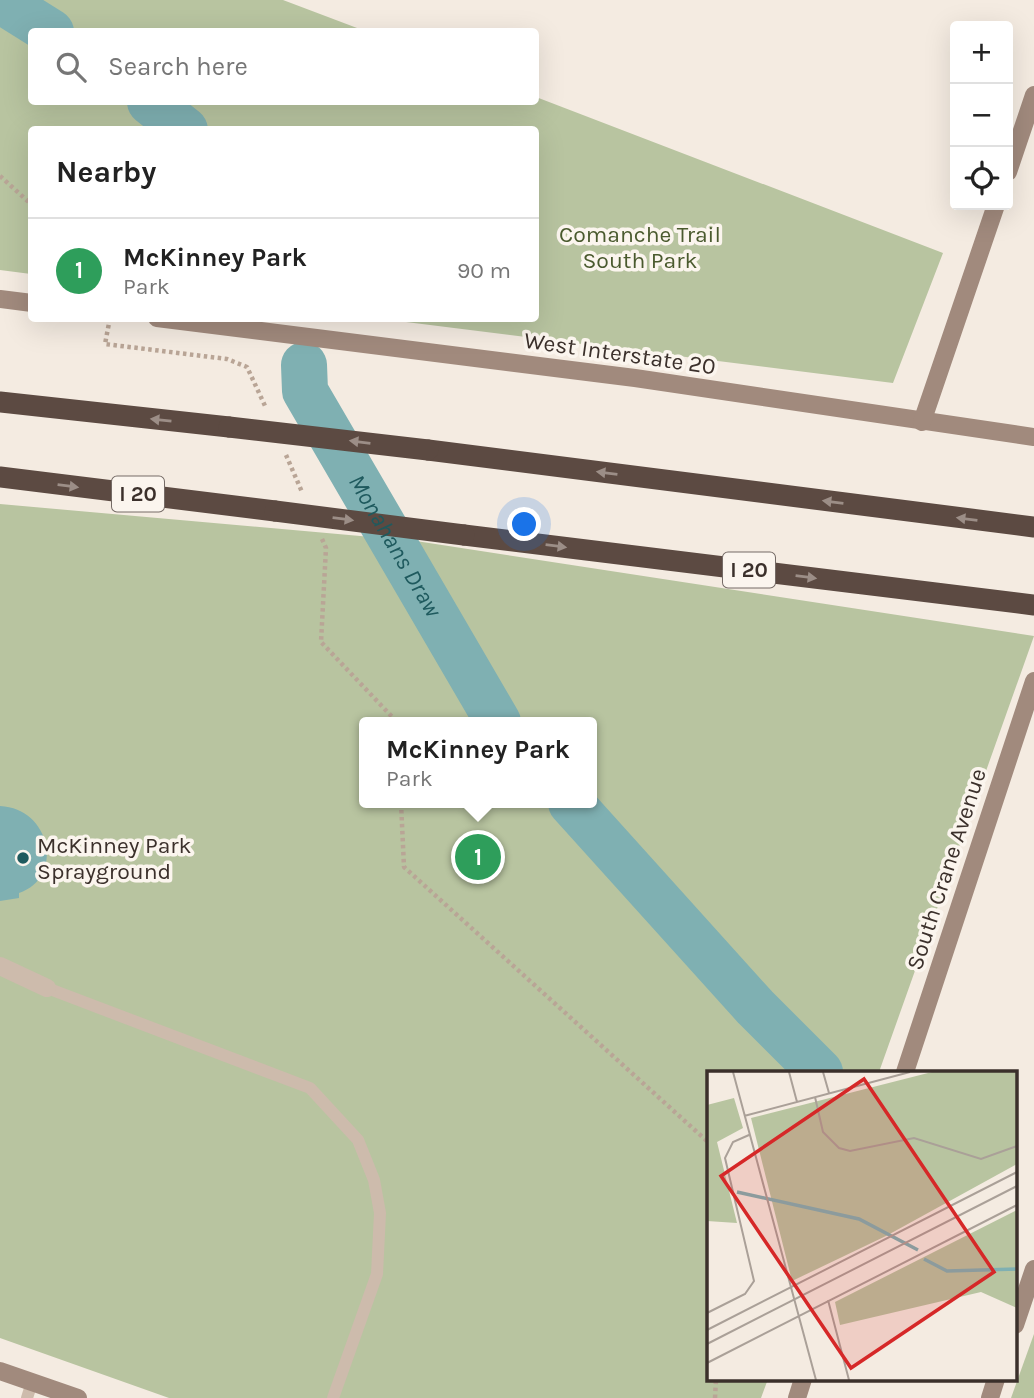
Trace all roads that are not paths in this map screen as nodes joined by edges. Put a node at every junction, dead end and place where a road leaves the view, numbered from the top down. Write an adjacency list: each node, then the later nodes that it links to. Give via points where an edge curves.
1 (1034, 95): 2 (main road)
2 (1013, 157)
3 (994, 210): 8 (main road)
4 (0, 299): 5 (main road)
5 (28, 302)
6 (189, 322): 8 (main road, West Interstate 20, via 635,378)
7 (0, 402): 11 (highway, one-way to 7, bridge, via 428,450)
8 (922, 422): 9 (main road, West Interstate 20)
9 (1034, 437)
10 (0, 477): 12 (highway, I 20, one-way to 12, bridge)
11 (1034, 527)
12 (1034, 604)
13 (1033, 685): 16 (main road, South Crane Avenue)
14 (0, 966): 15 (street)
15 (47, 988): 24 (lane, via 310,1088 358,1140 380,1213 377,1274)
16 (906, 1071)
17 (1034, 1269): 18 (main road)
18 (1016, 1322)
19 (0, 1371): 22 (main road)
20 (803, 1380): 25 (main road)
21 (996, 1380): 26 (main road)
22 (30, 1390): 23 (main road)
23 (78, 1398)
24 (333, 1398)
25 (797, 1398)
26 (990, 1398)

